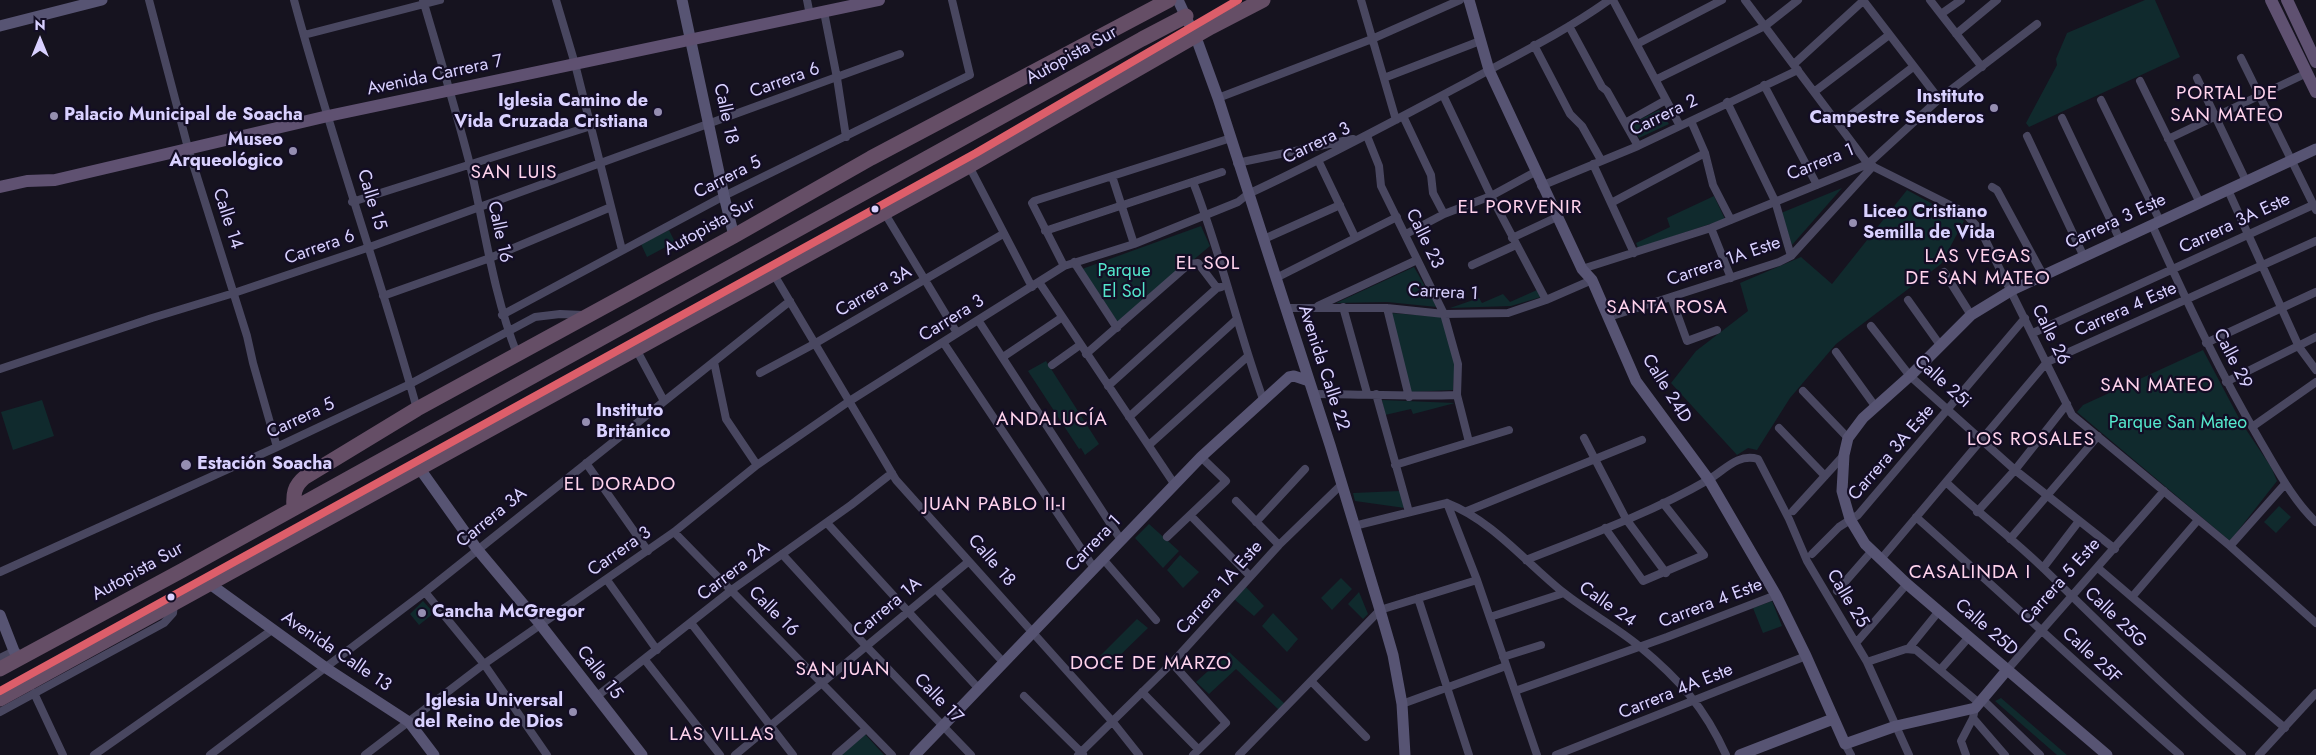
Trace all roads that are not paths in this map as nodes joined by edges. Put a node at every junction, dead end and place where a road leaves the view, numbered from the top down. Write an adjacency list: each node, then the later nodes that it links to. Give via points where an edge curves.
1 (102, 0): 34 (street)
2 (149, 0): 87 (street, Calle 14)
3 (294, 0): 38 (street, Calle 15)
4 (440, 0): 27 (street)
5 (556, 0): 49 (street)
6 (682, 0): 41 (street, Calle 18)
7 (807, 0): 31 (street)
8 (879, 0): 28 (main road, Avenida Carrera 7)
9 (952, 0): 83 (street, Carrera 5, via 970,75)
10 (1169, 0): 133 (highway, Autopista Sur, via 871,158)
11 (1178, 0): 32 (street, Avenida Calle 22)
12 (1262, 0): 40 (highway)
13 (1361, 0): 42 (street)
14 (1460, 0): 42 (street)
15 (1469, 0): 43 (street, Calle 24D)
16 (1609, 0): 35 (street, Carrera 3)
17 (1613, 0): 44 (street)
18 (1722, 0): 44 (street)
19 (1745, 0): 36 (street, Calle 26)
20 (1798, 0): 36 (street)
21 (1863, 0): 39 (street); 50 (street, Carrera 2)
22 (1930, 0): 30 (street)
23 (1961, 0): 30 (street)
24 (1997, 0): 37 (street)
25 (2271, 0): 54 (main road)
26 (2287, 0): 48 (main road)
27 (423, 2): 38 (street); 61 (street, Calle 16)
28 (863, 2): 29 (main road, Avenida Carrera 7)
29 (824, 12): 31 (main road, Avenida Carrera 7); 55 (street)
30 (1941, 14): 37 (street)
31 (810, 15): 41 (main road, Avenida Carrera 7)
32 (1186, 16): 40 (street, Avenida Calle 22); 263 (highway, Autopista Sur)
33 (2037, 24): 52 (street, Carrera 1)
34 (0, 26)
35 (1569, 26): 45 (street, Carrera 3); 76 (street)
36 (1765, 26): 50 (street, Calle 26); 58 (street)
37 (1956, 34): 52 (street)
38 (304, 35): 71 (street, Calle 15)
39 (1888, 35): 51 (street); 62 (street)
40 (1196, 36): 66 (street, Avenida Calle 22); 98 (highway)
41 (690, 40): 49 (main road, Avenida Carrera 7); 78 (street, Calle 18)
42 (1372, 40): 56 (street); 66 (street)
43 (1480, 41): 53 (street, Calle 24D); 56 (street)
44 (1637, 44): 58 (street)
45 (1534, 46): 53 (street, Carrera 3); 91 (street, via 1570,114 1582,126)
46 (900, 54): 55 (street, Carrera 6)
47 (2241, 58): 65 (street)
48 (2316, 62)
49 (575, 64): 61 (main road, Avenida Carrera 7); 79 (street)
50 (1796, 67): 60 (street, Carrera 2); 62 (street, Calle 26)
51 (1913, 67): 67 (street); 77 (street)
52 (1982, 67): 67 (street, Carrera 1)
53 (1489, 70): 64 (street, Carrera 3); 100 (street, Calle 24D)
54 (2307, 73): 63 (main road); 65 (street)
55 (837, 78): 78 (street, Carrera 6); 83 (street)
56 (1384, 78): 73 (street)
57 (2197, 78): 72 (street)
58 (1657, 79): 68 (street)
59 (2140, 81): 85 (street)
60 (1764, 85): 70 (street, Carrera 2); 104 (street)
61 (450, 90): 71 (main road, Avenida Carrera 7); 96 (street, Calle 16)
62 (1814, 92): 77 (street, Calle 26)
63 (2316, 92)
64 (1443, 95): 73 (street, Carrera 3); 111 (street)
65 (2259, 96): 72 (street); 92 (street)
66 (1218, 98): 84 (street, Avenida Calle 22)
67 (1939, 99): 97 (street, Carrera 1)
68 (1666, 100): 76 (street, Carrera 2); 80 (street)
69 (2101, 100): 127 (street, Calle 29)
70 (1727, 102): 75 (street, Carrera 2); 112 (street)
71 (328, 116): 87 (main road, Avenida Carrera 7); 113 (street, Calle 15)
72 (2215, 117): 85 (street); 102 (street)
73 (1400, 118): 81 (street, Carrera 3); 123 (street, via 1431,175 1432,193)
74 (2062, 118): 136 (street)
75 (1690, 121): 80 (street, Carrera 2); 89 (street)
76 (1625, 123): 86 (street)
77 (1839, 124): 97 (street, Calle 26)
78 (710, 125): 94 (street, Carrera 6); 110 (street, Calle 18)
79 (591, 126): 94 (street); 96 (street)
80 (1680, 126): 86 (street, Carrera 2)
81 (1367, 136): 90 (street, Carrera 3); 93 (street); 124 (street, Calle 23, via 1379,166 1381,186)
82 (2027, 136): 144 (street)
83 (846, 137): 110 (street, Carrera 5)
84 (1231, 138): 93 (street, Avenida Calle 22); 101 (street)
85 (2168, 139): 115 (street)
86 (1638, 146): 91 (street, Carrera 2)
87 (188, 148): 106 (main road, Avenida Carrera 7, via 55,180 27,181); 165 (street, Calle 14)
88 (2316, 149): 92 (street, Carrera 3 Este)
89 (1705, 153): 114 (street); 126 (street, via 1713,185)
90 (1318, 160): 109 (street, Carrera 3); 116 (street)
91 (1601, 160): 95 (street, Carrera 2)
92 (2292, 160): 102 (street, Carrera 3 Este); 120 (street)
93 (1238, 163): 109 (street, Avenida Calle 22)
94 (600, 164): 117 (street, Carrera 6); 119 (street)
95 (1593, 164): 105 (street, Carrera 2); 114 (street)
96 (470, 165): 113 (street); 117 (street, Calle 16)
97 (1870, 165): 104 (street, Carrera 1); 143 (street, Carrera 1A Este); 163 (street, Calle 26, via 1964,212 1981,231)
98 (968, 166): 121 (highway); 130 (street)
99 (1222, 172): 103 (street)
100 (1535, 172): 105 (street, Calle 24D); 111 (street)
101 (1112, 176): 118 (street); 129 (street, via 1032,203)
102 (2246, 181): 108 (street, Carrera 3 Este)
103 (1192, 182): 118 (street); 122 (street)
104 (1817, 185): 112 (street, Carrera 1)
105 (1542, 186): 125 (street, Calle 24D)
106 (0, 187)
107 (1992, 187): 155 (street, via 1997,190)
108 (2228, 190): 115 (street, Carrera 3 Este); 132 (street)
109 (1248, 194): 122 (street, Carrera 3, via 1238,202); 135 (street, Avenida Calle 22)
110 (724, 196): 133 (street, Calle 18); 141 (street, Carrera 5)
111 (1491, 196): 123 (street); 137 (street)
112 (1775, 201): 126 (street, Carrera 1); 143 (street)
113 (352, 202): 140 (street, Calle 15)
114 (1611, 202): 142 (street)
115 (2200, 203): 127 (street, Carrera 3 Este)
116 (1340, 205): 134 (street); 135 (street)
117 (478, 206): 140 (street, Carrera 6); 145 (street, Calle 16)
118 (1121, 206): 129 (street); 139 (street)
119 (611, 207): 141 (street); 145 (street)
120 (2315, 207): 132 (street, Carrera 3A Este)
121 (884, 212): 154 (highway); 159 (street)
122 (1205, 214): 139 (street, Carrera 3); 161 (street)
123 (1444, 214): 131 (street)
124 (1397, 217): 131 (street, Calle 23); 134 (street)
125 (1557, 217): 137 (street); 151 (street, Calle 24D)
126 (1731, 220): 128 (street, Carrera 1)
127 (2156, 223): 136 (street, Carrera 3 Este); 152 (street, Calle 29)
128 (1712, 228): 142 (street, Carrera 1); 157 (street)
129 (1045, 231): 150 (street)
130 (1003, 234): 159 (street, Carrera 3A); 160 (street)
131 (1406, 234): 146 (street, Calle 23)
132 (2248, 234): 149 (street); 152 (street, Carrera 3A Este)
133 (734, 236): 179 (highway, Autopista Sur)
134 (1355, 237): 156 (street)
135 (1264, 239): 156 (street, Avenida Calle 22)
136 (2120, 240): 144 (street, Carrera 3 Este)
137 (1514, 241): 148 (street); 169 (street)
138 (2316, 241): 149 (street, Carrera 4 Este)
139 (1134, 244): 147 (street, Carrera 3)
140 (367, 248): 165 (street, Carrera 6); 166 (street, Calle 15)
141 (622, 250): 178 (street, Carrera 5)
142 (1634, 254): 151 (street, Carrera 1)
143 (1791, 256): 157 (street, Carrera 1A Este)
144 (2084, 257): 155 (street, Carrera 3 Este)
145 (490, 258): 166 (street); 178 (street, Calle 16)
146 (1417, 260): 172 (street); 177 (street, Calle 23)
147 (1074, 262): 150 (street, Carrera 3); 187 (street)
148 (1472, 265)
149 (2262, 265): 168 (street, Carrera 4 Este); 176 (street)
150 (1064, 266): 160 (street, Carrera 3)
151 (1582, 269): 158 (street, Calle 24D)
152 (2172, 269): 168 (street, Calle 29); 191 (street, Carrera 3A Este)
153 (1944, 272): 180 (street)
154 (773, 273): 171 (street, Calle 18); 199 (highway)
155 (2044, 275): 163 (street, Carrera 3 Este)
156 (1276, 278): 173 (street, Avenida Calle 22)
157 (1731, 278): 167 (street, Carrera 1A Este)
158 (1592, 280): 169 (street, Carrera 1); 181 (street, Calle 24D)
159 (924, 281): 190 (street); 195 (street, Carrera 3A)
160 (1036, 284): 182 (street); 184 (street, Carrera 3)
161 (1227, 286): 162 (street); 185 (street)
162 (1217, 288): 187 (street, via 1198,263 1189,264); 216 (street)
163 (2012, 290): 180 (street, Carrera 3 Este); 183 (street, Calle 26)
164 (2316, 292): 176 (street)
165 (234, 293): 208 (street, Carrera 6); 240 (street, Calle 14)
166 (383, 296): 215 (street, Calle 15)
167 (1671, 296): 181 (street, Carrera 1A Este); 188 (street, via 1687,341)
168 (2186, 299): 194 (street, Calle 29); 206 (street, Carrera 4 Este)
169 (1546, 300): 177 (street, Carrera 1, via 1508,313)
170 (1908, 300): 197 (street)
171 (790, 301): 195 (street, Calle 18); 205 (street, Carrera 3A)
172 (1316, 307): 173 (street, Carrera 1); 174 (street, Carrera 1)
173 (1286, 308): 212 (street, Avenida Calle 22)
174 (1343, 308): 175 (street, Carrera 1); 219 (street)
175 (1387, 308): 177 (street, Carrera 1); 221 (street)
176 (2282, 308): 194 (street); 198 (street)
177 (1444, 314): 220 (street, Calle 23, via 1458,364)
178 (502, 315): 189 (street, Calle 16)
179 (588, 315): 189 (street, Carrera 5, via 534,317); 201 (highway, Autopista Sur)
180 (1970, 315): 197 (street, Carrera 3 Este)
181 (1609, 317): 252 (street, Calle 24D, via 1636,381)
182 (1062, 318): 196 (street); 203 (street)
183 (2025, 318): 191 (street, Calle 26); 228 (street, Carrera 3A Este)
184 (978, 320): 190 (street, Carrera 3); 203 (street)
185 (1236, 320): 204 (street); 229 (street)
186 (1871, 326): 211 (street, Calle 25i)
187 (1117, 328): 202 (street)
188 (1717, 330)
189 (508, 331): 201 (street, Calle 16); 215 (street, Carrera 5)
190 (957, 333): 193 (street, Carrera 3)
191 (2033, 333): 206 (street, Calle 26)
192 (2316, 337): 198 (street)
193 (943, 342): 224 (street, Carrera 3); 295 (street)
194 (2206, 343): 213 (street, Calle 29)
195 (814, 344): 210 (street, Carrera 3A); 224 (street, Calle 18)
196 (1080, 345): 202 (street); 207 (street)
197 (1940, 346): 211 (street, Carrera 3 Este)
198 (2299, 347): 209 (street); 213 (street)
199 (636, 349): 223 (street); 247 (highway)
200 (1836, 352): 226 (street)
201 (517, 354): 227 (highway, Autopista Sur)
202 (1086, 354): 216 (street)
203 (1003, 357): 282 (street)
204 (1247, 357): 222 (street); 239 (street)
205 (714, 362): 223 (street, Carrera 3A); 245 (street, via 726,419)
206 (2047, 362): 225 (street, Calle 26); 236 (street, Carrera 4 Este)
207 (1052, 365)
208 (0, 369)
209 (2316, 370)
210 (760, 373)
211 (1910, 376): 226 (street, Carrera 3 Este); 228 (street, Calle 25i)
212 (1309, 380): 218 (street, Avenida Calle 22); 222 (street, Carrera 1, via 1289,377)
213 (2226, 382): 230 (street, Calle 29)
214 (2316, 382): 230 (street)
215 (410, 384): 227 (street, Calle 15); 240 (street, Carrera 5)
216 (1108, 386): 229 (street)
217 (1803, 391): 235 (street)
218 (1313, 394): 219 (street); 254 (street, Avenida Calle 22)
219 (1372, 394): 221 (street); 246 (street)
220 (1457, 395): 221 (street); 238 (street, Calle 23)
221 (1409, 397)
222 (1263, 399): 242 (street, Carrera 1)
223 (664, 401): 244 (street, Carrera 3A)
224 (848, 402): 245 (street, Carrera 3); 250 (street, Calle 18)
225 (2067, 404): 233 (street, Calle 26, via 2072,415); 249 (street)
226 (1875, 406): 235 (street, Carrera 3 Este)
227 (417, 409): 263 (highway, Autopista Sur, via 297,483 293,494)
228 (1949, 409): 236 (street, Calle 25i); 270 (street, Carrera 3A Este, via 1858,515)
229 (1129, 417): 239 (street)
230 (2252, 427): 255 (street, Calle 29)
231 (1779, 428): 251 (street)
232 (1509, 430): 238 (street)
233 (2098, 436): 258 (street, Calle 26); 259 (street)
234 (1584, 438): 243 (street)
235 (1848, 438): 241 (street, Carrera 3 Este)
236 (1982, 438): 249 (street, Calle 25i); 253 (street, Carrera 4 Este)
237 (1642, 440): 243 (street)
238 (1469, 442): 246 (street)
239 (1149, 445): 256 (street)
240 (277, 447): 298 (street, Carrera 5)
241 (1844, 455): 251 (street, Carrera 3 Este); 257 (street, Carrera 3 Este)
242 (1201, 457): 256 (street, Carrera 1); 268 (street, via 1226,481)
243 (1596, 458): 264 (street); 271 (street)
244 (586, 463): 285 (street, Carrera 3A); 288 (street)
245 (758, 464): 279 (street, Carrera 3)
246 (1395, 466): 266 (street)
247 (420, 470): 285 (street, Calle 15); 303 (highway)
248 (1305, 470): 274 (street)
249 (2015, 470): 259 (street, Calle 25i); 267 (street)
250 (892, 474): 276 (street, Carrera 2A); 294 (street, Calle 18)
251 (1825, 476): 265 (street, Carrera 3 Este)
252 (1709, 480): 262 (street); 310 (street, Calle 24D); 328 (street, Calle 25, via 1740,458 1758,459 1807,561)
253 (1946, 482): 267 (street, Calle 25G); 269 (street, Carrera 4 Este)
254 (1342, 484): 277 (street, Avenida Calle 22); 283 (street, Carrera 1A Este)
255 (2285, 484): 275 (street, Calle 29); 284 (street)
256 (1175, 485): 282 (street, Carrera 1)
257 (1842, 491): 270 (street, Calle 25D)
258 (2164, 491): 272 (street, Calle 26); 286 (street, Carrera 5 Este)
259 (2048, 496): 273 (street, Calle 25i); 281 (street)
260 (1236, 501): 274 (street)
261 (1447, 502): 264 (street, Calle 24); 266 (street); 302 (street)
262 (1663, 503): 271 (street); 299 (street, via 1704,555)
263 (294, 508): 334 (highway, Autopista Sur)
264 (1467, 510): 293 (street, Calle 24)
265 (1793, 511)
266 (1408, 512): 277 (street)
267 (1978, 512): 281 (street, Calle 25G)
268 (1190, 515): 280 (street); 300 (street)
269 (1916, 518): 292 (street, Carrera 4 Este); 325 (street, Calle 25F)
270 (1850, 519): 287 (street, Calle 25D); 290 (street, Carrera 3A Este)
271 (1626, 520): 278 (street); 299 (street)
272 (2198, 520): 284 (street, Calle 26); 313 (street)
273 (2079, 521): 286 (street, Calle 25i); 296 (street)
274 (1256, 522): 283 (street)
275 (2316, 522)
276 (827, 523): 289 (street, Carrera 2A); 316 (street)
277 (1354, 526): 315 (street, Avenida Calle 22)
278 (1606, 528): 293 (street); 299 (street, via 1643,581)
279 (674, 532): 288 (street, Carrera 3); 307 (street, Calle 16)
280 (1167, 537)
281 (2010, 539): 296 (street, Calle 25G)
282 (1120, 540): 291 (street, Carrera 1)
283 (1279, 545): 300 (street, Carrera 1A Este)
284 (2230, 546): 322 (street, Calle 26)
285 (477, 549): 308 (street, Carrera 3A); 323 (street, Calle 15)
286 (2115, 549): 297 (street, Carrera 5 Este)
287 (1872, 550): 292 (street, Calle 25D); 306 (street)
288 (648, 551): 301 (street, Carrera 3)
289 (782, 554): 307 (street, Carrera 2A); 330 (street, Calle 17)
290 (1812, 554)
291 (1104, 559): 295 (street, Carrera 1); 320 (street)
292 (1881, 559): 304 (street, Calle 25D)
293 (1526, 560): 309 (street, Calle 24)
294 (968, 562): 305 (street, Carrera 1A); 326 (street, Calle 18)
295 (1094, 568): 326 (street, Carrera 1)
296 (2042, 568): 312 (street, Calle 25G)
297 (2098, 568): 312 (street, Carrera 5 Este); 313 (street)
298 (0, 572)
299 (1666, 573)
300 (1250, 576): 341 (street, Carrera 1A Este)
301 (607, 580): 323 (street, Carrera 3); 333 (street)
302 (1477, 580): 311 (street); 319 (street)
303 (210, 584): 314 (highway); 324 (street, Avenida Calle 13)
304 (1907, 584): 317 (street, Calle 25D); 328 (street)
305 (936, 588): 316 (street, Carrera 1A); 340 (street)
306 (1837, 590)
307 (731, 591): 321 (street, Carrera 2A); 349 (street, Calle 16)
308 (425, 592): 342 (street); 344 (street, Carrera 3A)
309 (1564, 593): 319 (street); 331 (street, Calle 24)
310 (1776, 595): 331 (street, Carrera 4 Este); 335 (street, Calle 24D)
311 (1418, 598): 315 (street); 350 (street)
312 (2072, 598): 325 (street, Carrera 5 Este); 404 (street, Calle 25G)
313 (2132, 598): 369 (street)
314 (174, 604): 354 (street, via 173,613 164,623); 358 (highway)
315 (1380, 610): 348 (street); 360 (street, Avenida Calle 22)
316 (908, 611): 330 (street, Carrera 1A); 351 (street)
317 (1939, 611): 327 (street, Calle 25D); 332 (street)
318 (0, 615): 334 (street)
319 (1490, 617): 336 (street)
320 (1156, 620)
321 (691, 623): 333 (street, Carrera 2A); 368 (street)
322 (2316, 623)
323 (540, 624): 342 (street, Carrera 3); 357 (street, Calle 15)
324 (272, 630): 344 (street, Avenida Calle 13); 376 (street)
325 (2043, 630): 347 (street, Carrera 5 Este); 403 (street, Calle 25F, via 2097,683)
326 (1032, 635): 340 (street, Carrera 1); 365 (street, Calle 18)
327 (1969, 637): 346 (street); 347 (street, Calle 25D)
328 (1856, 643): 339 (street, Calle 25)
329 (1541, 645): 336 (street)
330 (866, 646): 349 (street, Carrera 1A); 366 (street, Calle 17)
331 (1639, 646): 352 (street, Carrera 4 Este); 359 (street, Calle 24)
332 (1913, 649): 339 (street); 346 (street)
333 (657, 650): 338 (street, Carrera 2A)
334 (16, 655): 337 (street); 345 (highway, Autopista Sur)
335 (1806, 656): 359 (street, Carrera 4A Este); 363 (street, Calle 24D)
336 (1503, 657): 343 (street)
337 (0, 658)
338 (645, 660): 357 (street, Carrera 2A); 382 (street)
339 (1866, 662): 367 (street, Calle 25)
340 (1004, 663): 351 (street, Carrera 1)
341 (1172, 663): 353 (street, Carrera 1A Este); 373 (street, via 1226,722)
342 (484, 664): 364 (street, Carrera 3); 380 (street)
343 (1506, 666): 350 (street); 352 (street)
344 (326, 668): 364 (street, Avenida Calle 13); 377 (street, Carrera 3A)
345 (0, 669)
346 (1941, 669): 361 (street)
347 (2007, 670): 361 (street, Carrera 5 Este); 402 (street, Calle 25D)
348 (1311, 681): 371 (street); 390 (street)
349 (822, 683): 368 (street, Carrera 1A); 370 (street, Calle 16)
350 (1448, 686): 360 (street); 392 (street)
351 (979, 688): 366 (street, Carrera 1)
352 (1515, 691): 393 (street)
353 (1142, 692): 365 (street, Carrera 1A Este); 373 (street)
354 (34, 693): 362 (street); 375 (street)
355 (2316, 693): 369 (street)
356 (1024, 696): 374 (street)
357 (596, 697): 381 (street, Calle 15)
358 (0, 699)
359 (1695, 701): 394 (street, Carrera 4A Este); 395 (street, Calle 24, via 1713,726)
360 (1402, 704): 391 (street, Avenida Calle 22)
361 (1977, 707): 367 (street); 399 (street, via 1961,741); 400 (street); 401 (street)
362 (0, 712)
363 (1833, 720): 372 (street, Calle 24D); 396 (street)
364 (409, 722): 378 (street, Carrera 3); 379 (street, Avenida Calle 13)
365 (1112, 722): 374 (street, Carrera 1A Este); 389 (street, Calle 18)
366 (943, 726): 387 (street, Carrera 1); 388 (street, Calle 17)
367 (1896, 726): 372 (street); 398 (street, Calle 25)
368 (770, 727): 383 (street, Carrera 1A); 384 (street)
369 (2285, 728): 405 (street)
370 (866, 729): 385 (street); 386 (street, Calle 16)
371 (1366, 737)
372 (1845, 744): 397 (street, Calle 24D)
373 (1195, 752)
374 (1081, 754)
375 (63, 755)
376 (94, 755)
377 (210, 755)
378 (365, 755)
379 (434, 755)
380 (547, 755)
381 (642, 755)
382 (720, 755)
383 (735, 755)
384 (793, 755)
385 (836, 755)
386 (892, 755)
387 (915, 755)
388 (971, 755)
389 (1139, 755)
390 (1239, 755)
391 (1405, 755)
392 (1469, 755)
393 (1537, 755)
394 (1556, 755)
395 (1726, 755)
396 (1740, 755)
397 (1851, 755)
398 (1909, 755)
399 (1966, 755)
400 (2005, 755)
401 (2040, 755)
402 (2107, 755)
403 (2180, 755)
404 (2242, 755)
405 (2259, 755)

